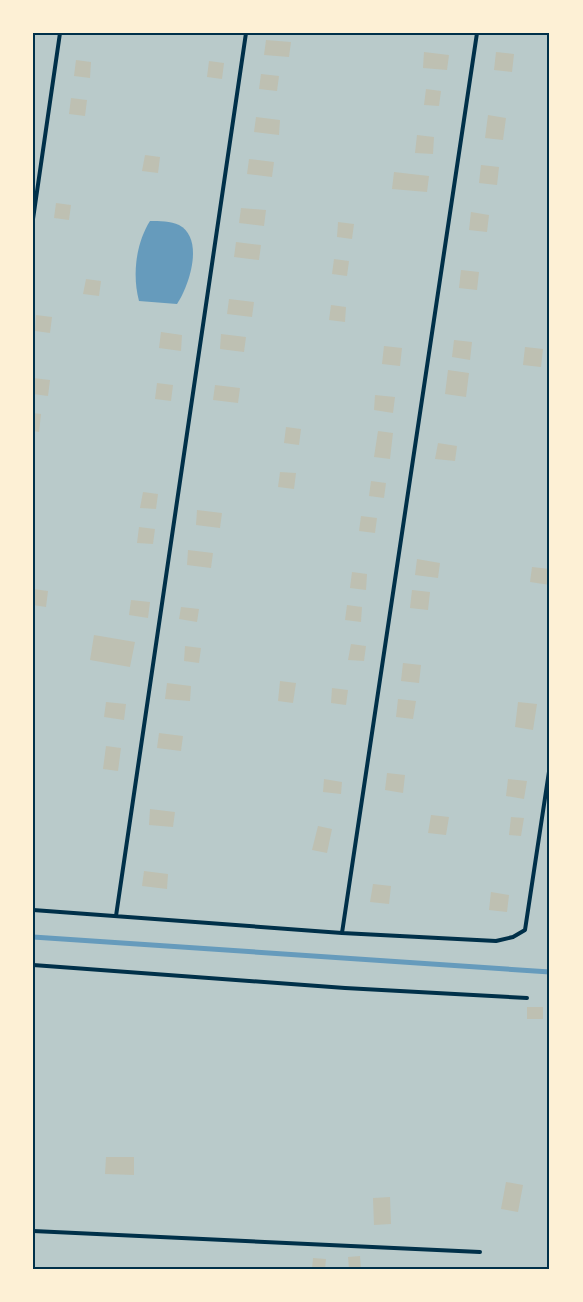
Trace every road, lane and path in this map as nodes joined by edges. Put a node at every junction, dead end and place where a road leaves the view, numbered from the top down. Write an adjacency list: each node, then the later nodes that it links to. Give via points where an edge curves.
1 (60, 33): 4 (lane)
2 (246, 33): 7 (lane)
3 (477, 33): 8 (lane)
4 (33, 219)
5 (550, 765): 8 (lane, via 525,930 496,941)
6 (33, 910): 7 (lane)
7 (116, 916): 8 (lane)
8 (342, 933)
9 (33, 965): 10 (lane)
10 (527, 998)
11 (33, 1231): 12 (lane)
12 (480, 1252)

